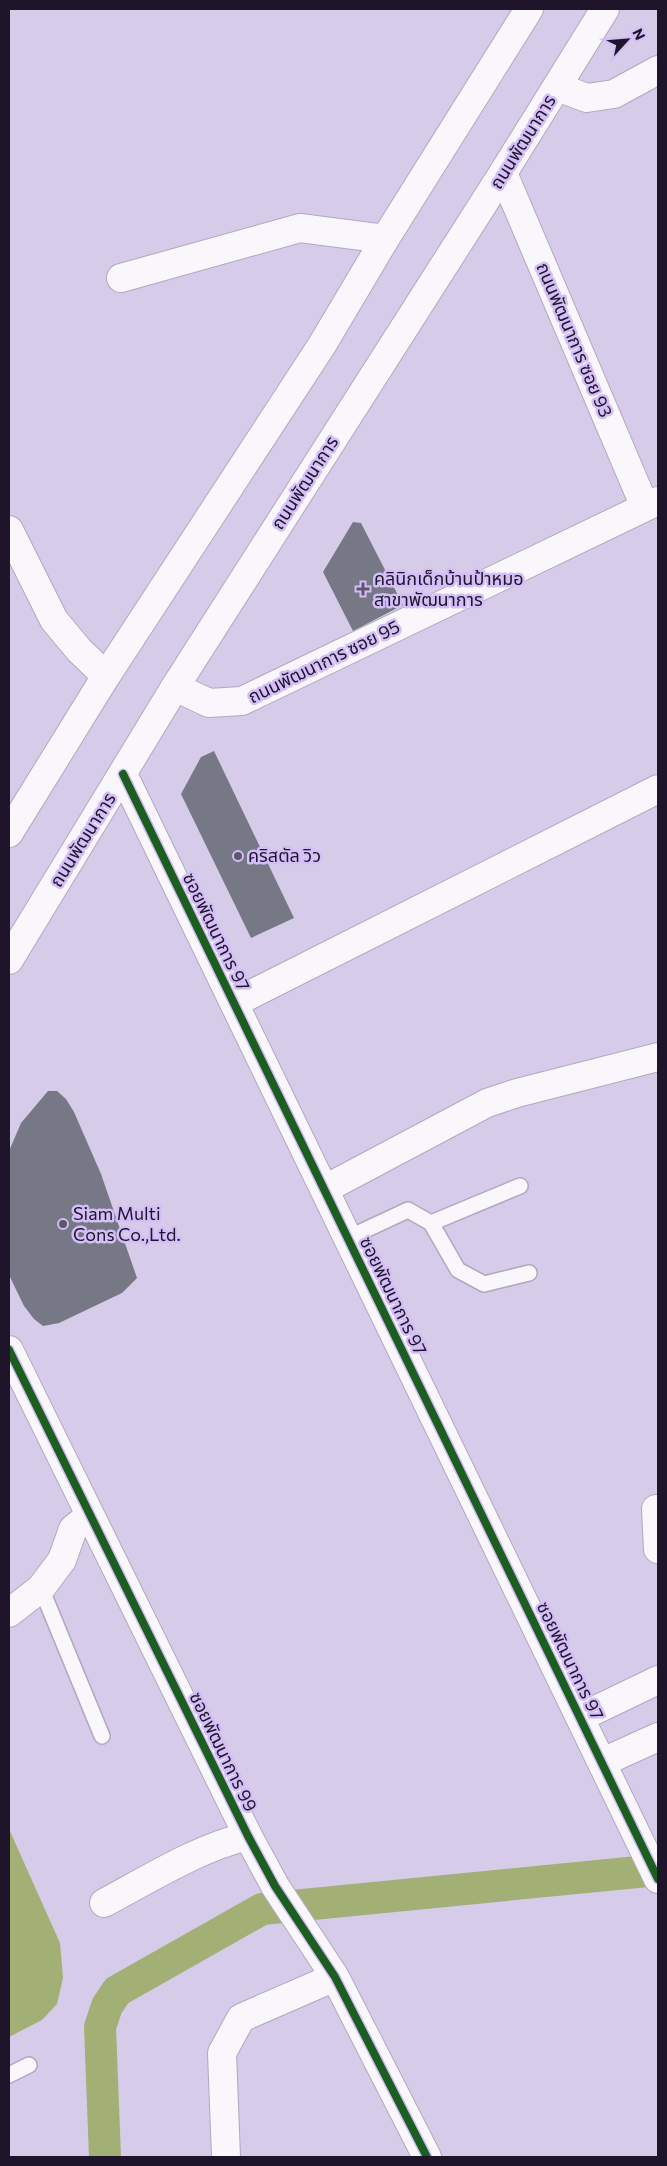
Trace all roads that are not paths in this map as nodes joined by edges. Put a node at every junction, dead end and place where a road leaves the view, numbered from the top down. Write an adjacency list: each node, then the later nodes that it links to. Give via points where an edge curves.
1 (529, 9): 6 (street)
2 (605, 9): 4 (street, ถนนพัฒนาการ)
3 (658, 70): 4 (street, via 614,94 587,98)
4 (557, 87): 5 (street, ถนนพัฒนาการ)
5 (503, 173): 8 (street, ถนนพัฒนาการ ซอย 93); 11 (street, ถนนพัฒนาการ)
6 (385, 239): 7 (street, via 300,228); 10 (street, via 322,345)
7 (121, 278)
8 (652, 504): 11 (street, ถนนพัฒนาการ ซอย 95, via 242,702 209,703)
9 (9, 530): 10 (street, via 54,620 78,650)
10 (106, 676): 14 (street)
11 (175, 688): 12 (street, ถนนพัฒนาการ)
12 (123, 774): 15 (street, ถนนพัฒนาการ); 16 (street, ซอยพัฒนาการ 97)
13 (658, 789): 16 (street)
14 (9, 833)
15 (9, 960)
16 (234, 1003): 19 (street, ซอยพัฒนาการ 97)
17 (658, 1057): 19 (street, via 487,1103)
18 (520, 1186): 20 (lane)
19 (325, 1190): 21 (street, ซอยพัฒนาการ 97)
20 (431, 1223): 21 (lane, via 408,1210); 22 (lane, via 458,1270 484,1284)
21 (348, 1238): 30 (street, ซอยพัฒนาการ 97)
22 (529, 1273)
23 (9, 1350): 25 (street, ซอยพัฒนาการ 99)
24 (656, 1509): 26 (street)
25 (89, 1516): 27 (street, via 73,1529 62,1560); 34 (street, ซอยพัฒนาการ 99)
26 (658, 1549)
27 (41, 1588): 28 (street); 31 (lane)
28 (9, 1613)
29 (658, 1680): 30 (street)
30 (581, 1717): 33 (street, ซอยพัฒนาการ 97)
31 (102, 1736)
32 (658, 1737): 33 (street)
33 (603, 1762): 35 (street, ซอยพัฒนาการ 97)
34 (248, 1836): 36 (street, via 226,1842 162,1872); 37 (street, ซอยพัฒนาการ 99, via 275,1886)
35 (658, 1878)
36 (104, 1904)
37 (335, 1977): 40 (street, via 241,2018 222,2053); 41 (street, ซอยพัฒนาการ 99)
38 (29, 2065): 39 (lane)
39 (9, 2074)
40 (226, 2157)
41 (428, 2157)

